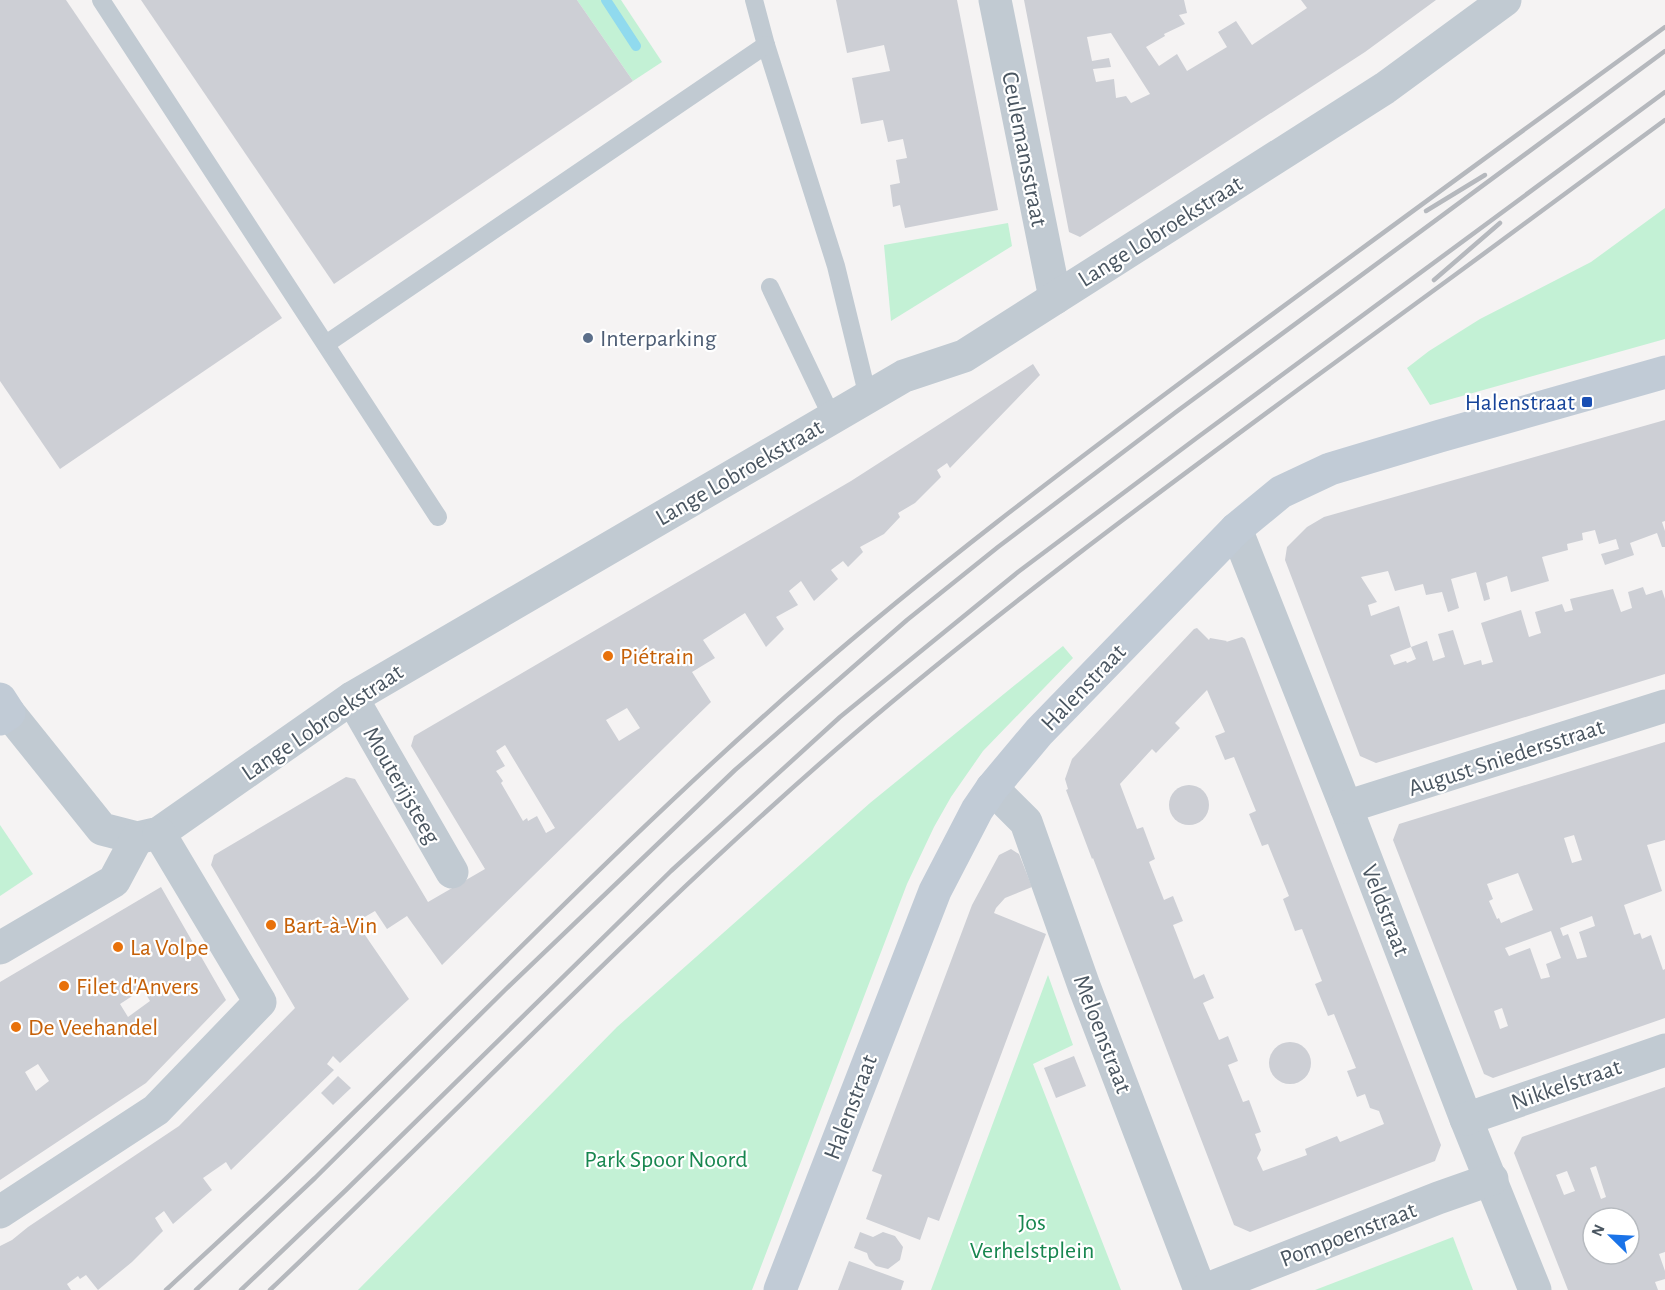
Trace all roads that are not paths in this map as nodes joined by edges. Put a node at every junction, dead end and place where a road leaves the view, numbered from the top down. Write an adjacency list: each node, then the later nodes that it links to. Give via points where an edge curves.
1 (101, 0): 8 (lane)
2 (754, 0): 5 (lane)
3 (995, 0): 7 (street, Ceulemansstraat)
4 (1505, 0): 7 (street, Lange Lobroekstraat, via 1385,88)
5 (766, 45): 8 (lane); 10 (lane, via 836,266)
6 (770, 287): 11 (lane)
7 (1055, 298): 10 (street, Lange Lobroekstraat, via 964,356 904,376)
8 (326, 344): 12 (lane)
9 (1665, 372): 13 (street, Halenstraat, via 1330,469 1281,492)
10 (868, 397): 14 (street, Lange Lobroekstraat)
11 (829, 411)
12 (438, 517)
13 (1236, 529): 17 (street, Halenstraat, via 1039,732); 18 (street, Veldstraat)
14 (352, 698): 19 (street, Lange Lobroekstraat); 20 (street, Mouterijsteeg)
15 (1665, 706): 18 (street, August Sniedersstraat)
16 (3, 710): 19 (street, via 102,829)
17 (992, 788): 26 (street, Halenstraat, via 960,839 935,891); 27 (street, Meloenstraat, via 1026,822)
18 (1347, 807): 23 (street, Veldstraat)
19 (148, 835): 21 (street, via 114,881); 25 (street, via 260,1002 156,1110)
20 (452, 872)
21 (0, 948)
22 (1665, 1050): 23 (street, Nikkelstraat)
23 (1466, 1119): 24 (street, Veldstraat)
24 (1492, 1179): 28 (street, Pompoenstraat); 29 (street, Veldstraat)
25 (0, 1212)
26 (780, 1290)
27 (1200, 1290)
28 (1205, 1290)
29 (1535, 1290)

